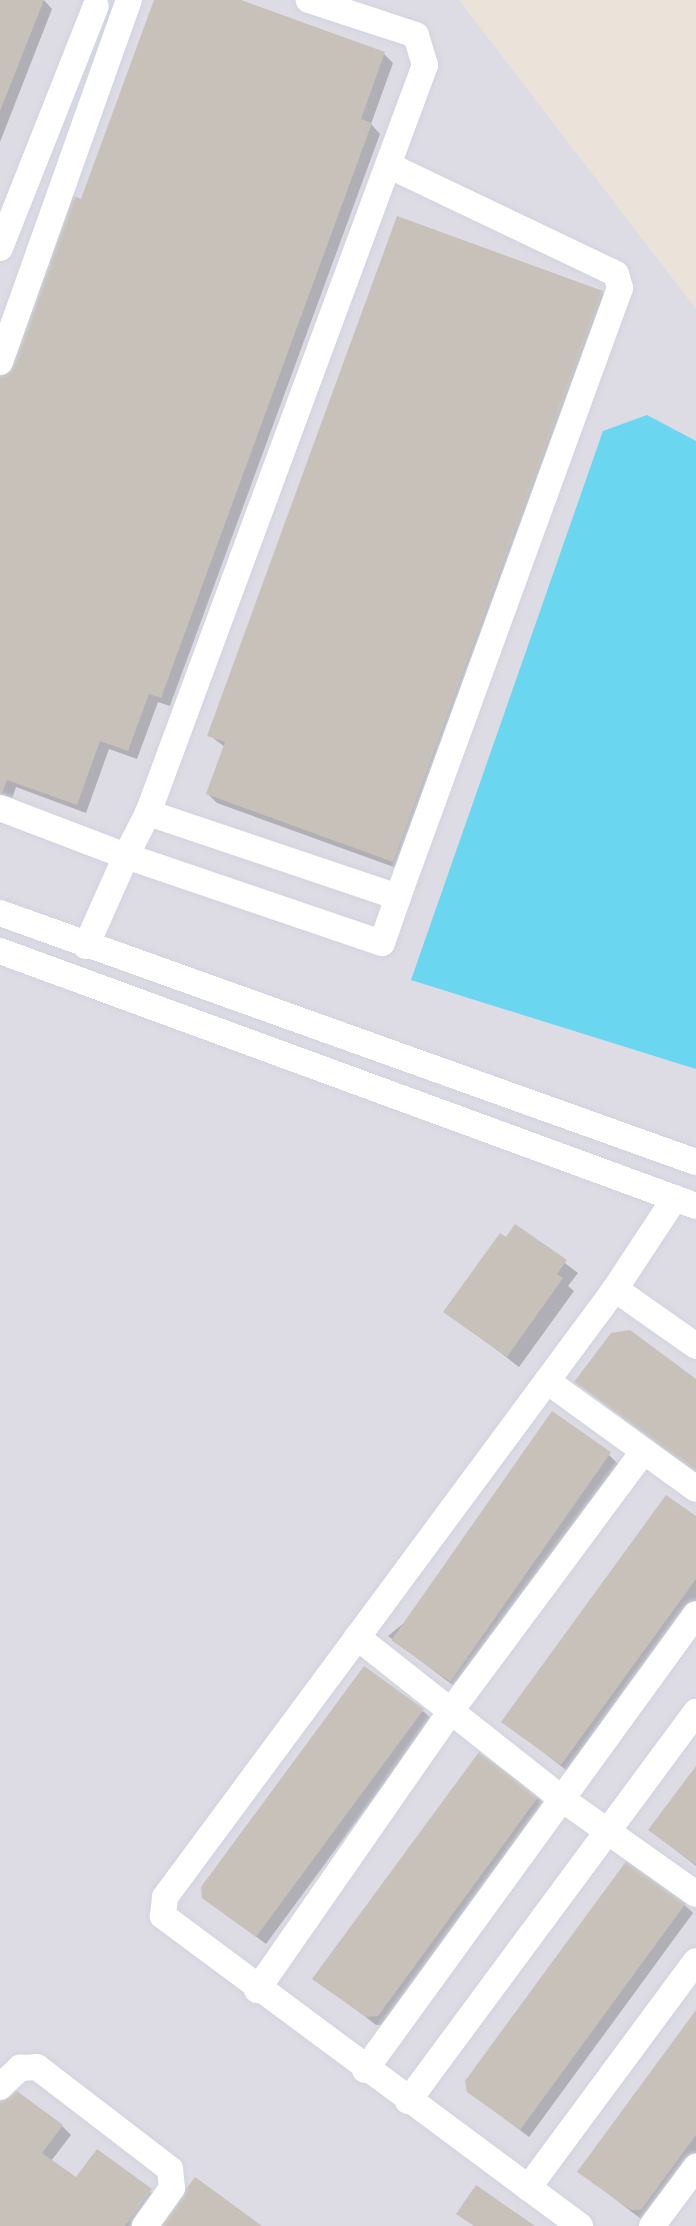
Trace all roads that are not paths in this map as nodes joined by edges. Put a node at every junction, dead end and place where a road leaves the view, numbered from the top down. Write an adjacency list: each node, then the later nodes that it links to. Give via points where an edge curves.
1 (129, 0): 6 (street)
2 (309, 0): 4 (street, via 416,35 425,65)
3 (96, 6): 5 (street)
4 (390, 166): 8 (street); 10 (street, via 615,274 620,288)
5 (0, 246)
6 (0, 362)
7 (0, 808): 9 (street)
8 (148, 813): 9 (street); 10 (street)
9 (126, 856): 10 (street, via 383,943); 12 (street)
10 (398, 898)
11 (0, 914): 12 (street)
12 (86, 946): 14 (street)
13 (0, 951): 15 (street)
14 (244, 999): 15 (street); 16 (street)
15 (231, 1035): 17 (street)
16 (696, 1162)
17 (685, 1202): 18 (street)
18 (615, 1289): 19 (street); 20 (street)
19 (696, 1346)
20 (547, 1381): 21 (street); 24 (street)
21 (645, 1451): 22 (street); 25 (street)
22 (696, 1489)
23 (696, 1614): 27 (street)
24 (358, 1637): 25 (street); 31 (street, via 165,1897 163,1916 170,1924)
25 (450, 1712): 27 (street); 31 (street)
26 (696, 1712): 28 (street)
27 (562, 1799): 28 (street); 32 (street)
28 (607, 1832): 29 (street); 34 (street)
29 (696, 1894)
30 (696, 1961): 36 (street)
31 (257, 1990): 32 (street)
32 (365, 2070): 34 (street)
33 (0, 2087): 37 (street, via 20,2068 37,2067 170,2169 173,2188)
34 (408, 2101): 36 (street)
35 (696, 2167): 39 (street)
36 (528, 2188): 38 (street)
37 (145, 2226)
38 (580, 2226)
39 (652, 2226)

